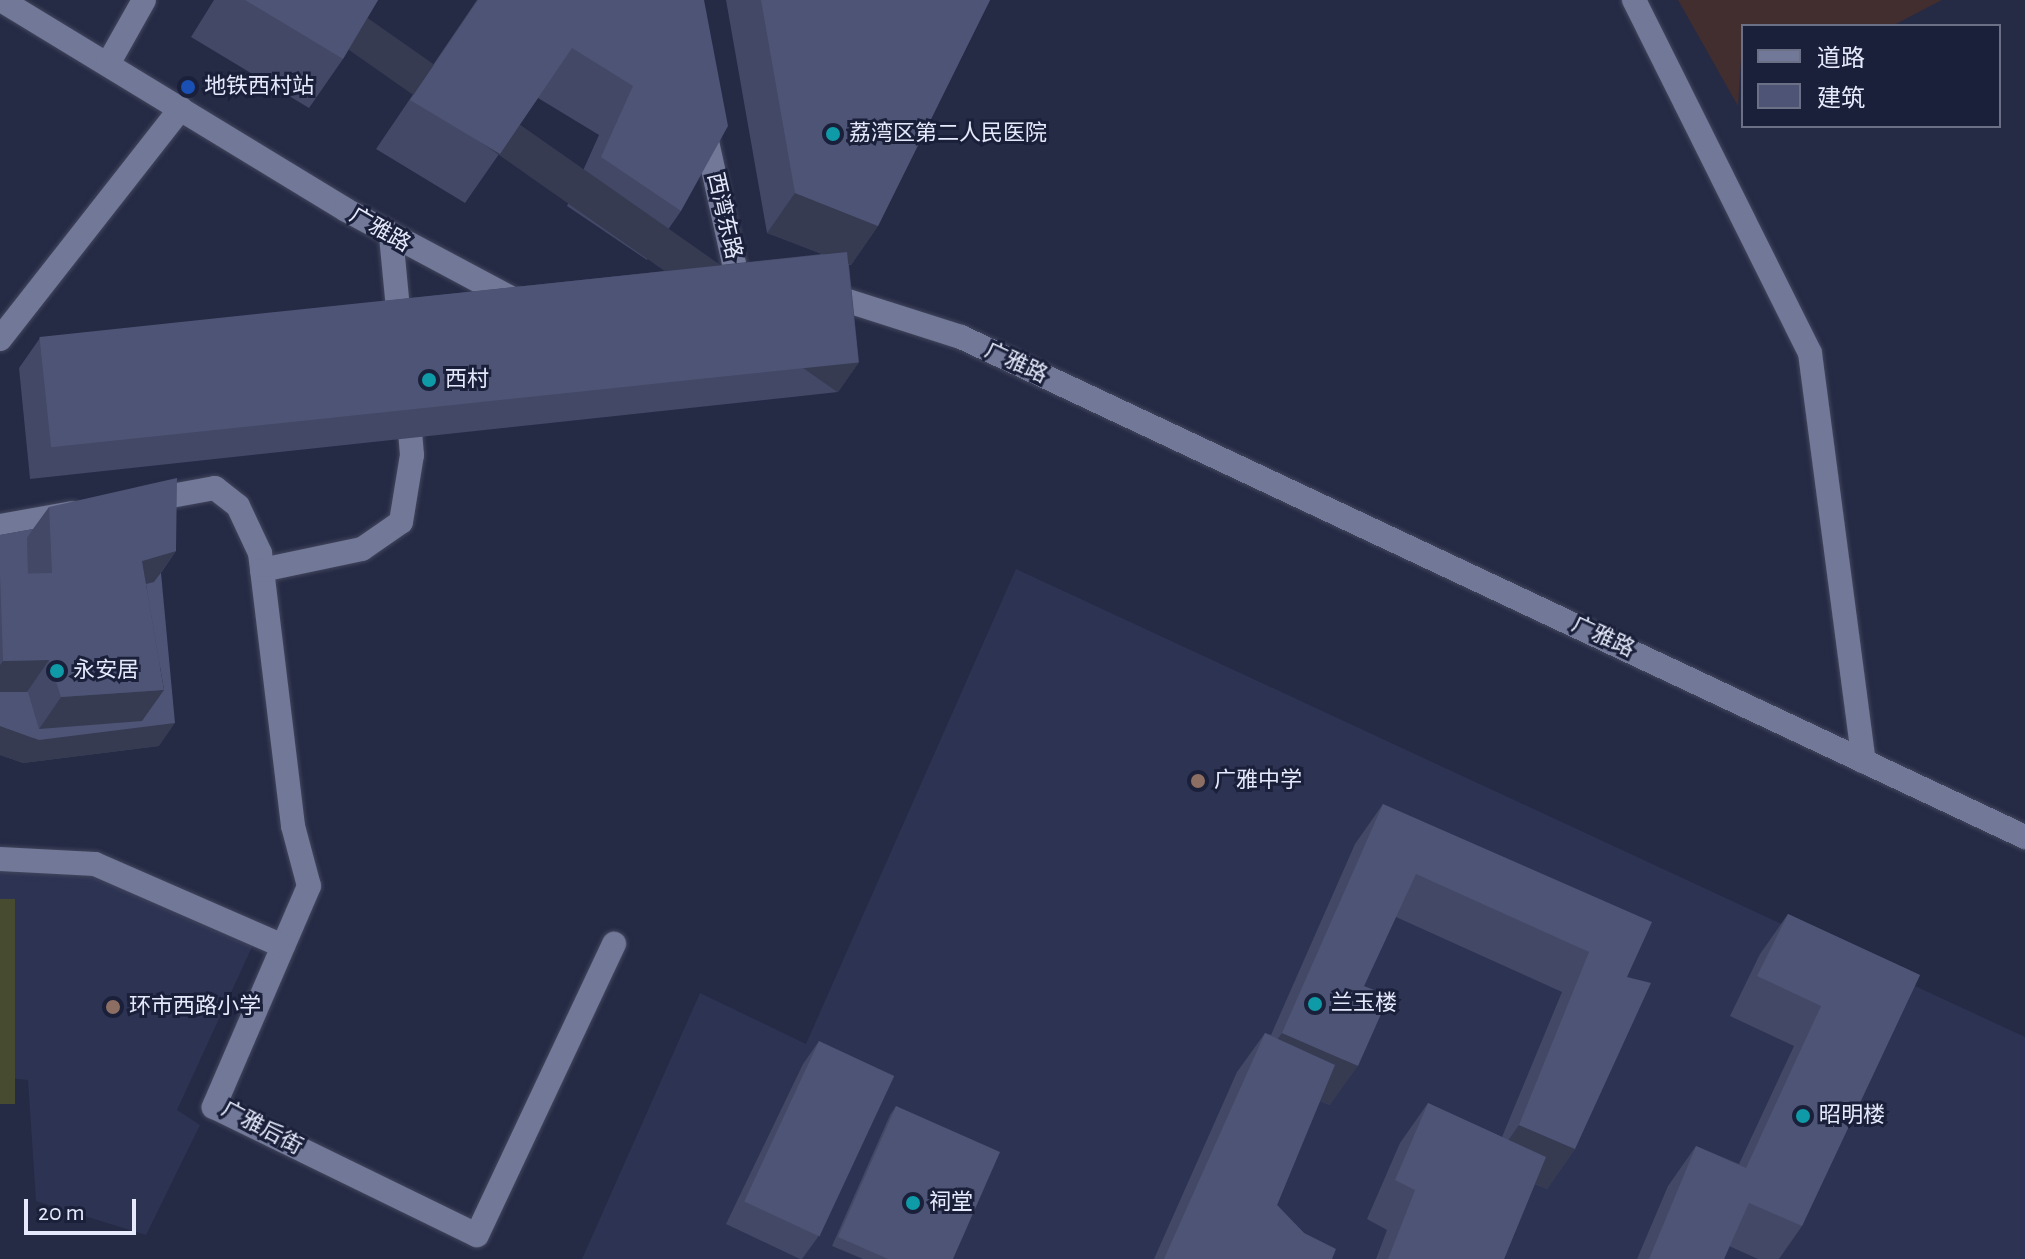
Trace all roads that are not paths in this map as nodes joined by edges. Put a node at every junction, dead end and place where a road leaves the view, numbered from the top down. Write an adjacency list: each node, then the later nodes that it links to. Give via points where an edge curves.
1 (1, 0): 4 (street, 广雅路)
2 (144, 0): 4 (street)
3 (1634, 0): 18 (street, via 1810,353)
4 (108, 64): 6 (street, 广雅路)
5 (699, 106): 9 (street, 西湾东路)
6 (181, 108): 7 (street, 广雅路); 13 (street)
7 (391, 236): 12 (street, 广雅路, via 497,293); 17 (street, via 412,455 401,522 362,549)
8 (767, 289): 9 (street)
9 (740, 290): 11 (street)
10 (797, 291): 18 (street, 广雅路, via 870,303 961,337)
11 (710, 296)
12 (543, 308)
13 (0, 339)
14 (123, 504): 17 (street, 广雅后街, via 215,488 238,506)
15 (92, 510): 16 (street)
16 (0, 526)
17 (262, 570): 22 (street, 广雅后街, via 293,826 309,886)
18 (1864, 761): 19 (street, 广雅路)
19 (2025, 837)
20 (0, 859): 22 (street, via 95,864)
21 (614, 944): 22 (street, 广雅后街, via 477,1235 214,1107)
22 (283, 946)

